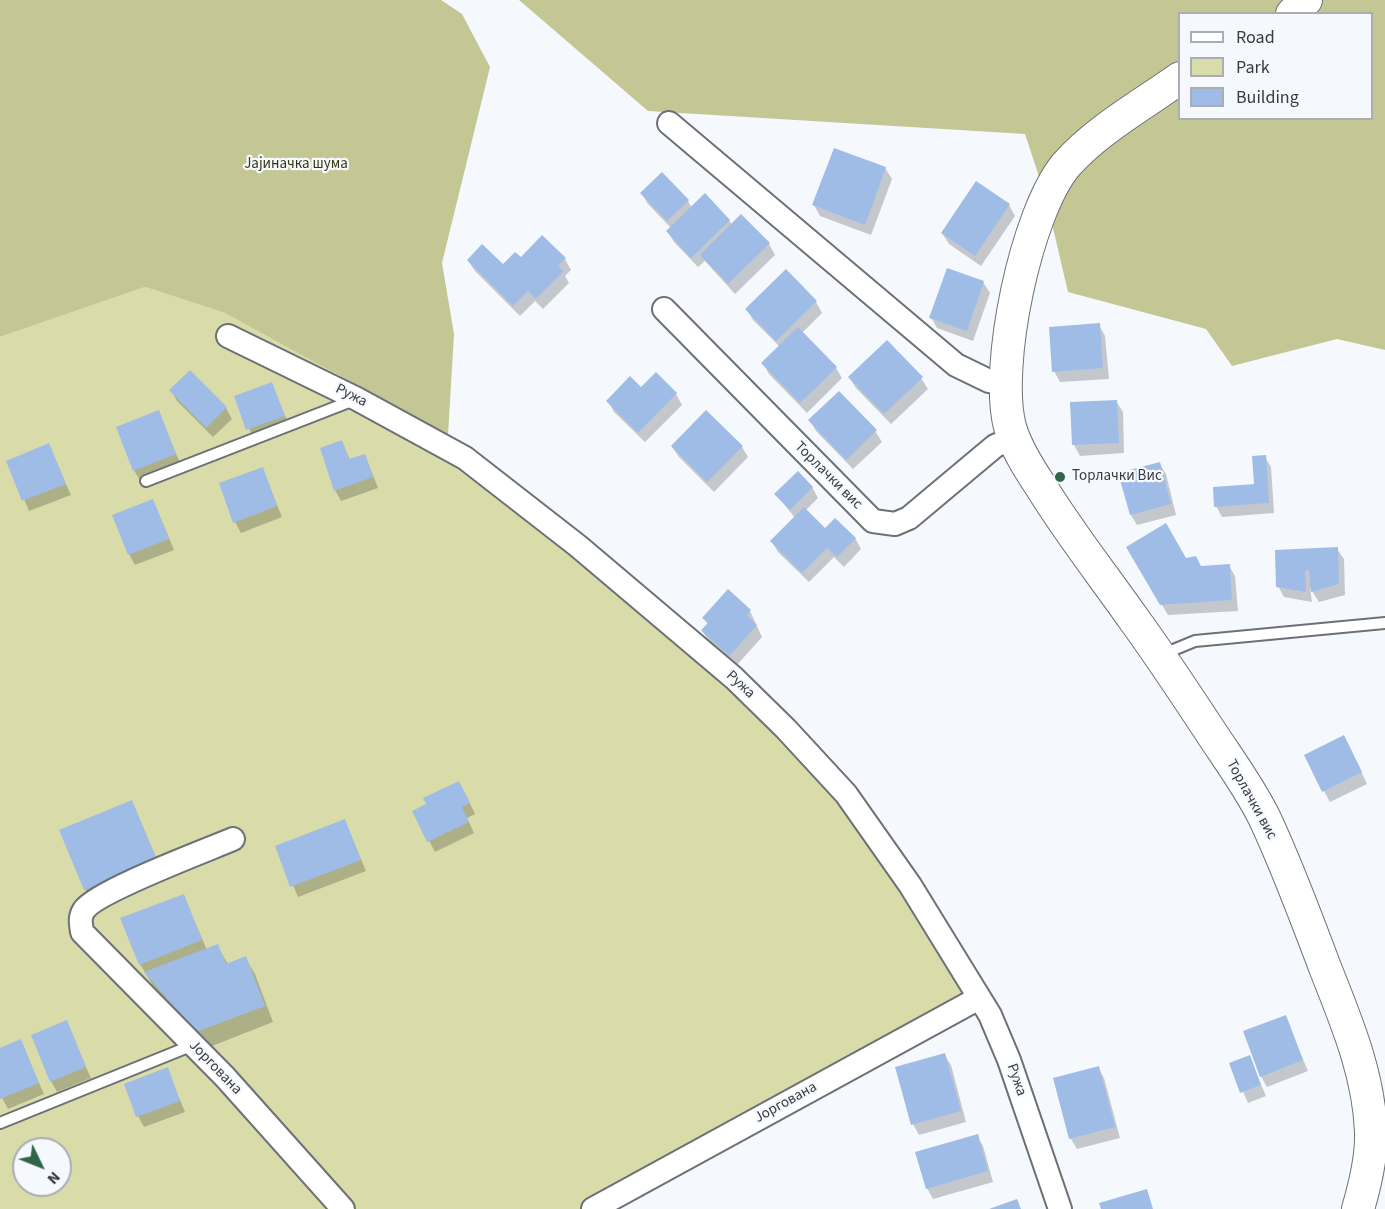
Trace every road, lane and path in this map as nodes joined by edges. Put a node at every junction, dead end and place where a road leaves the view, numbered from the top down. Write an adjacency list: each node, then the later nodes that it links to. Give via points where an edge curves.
1 (1306, 0): 2 (street)
2 (1294, 12)
3 (1178, 79): 7 (street, Торлачки вис, via 1085,146 1064,168 1033,231 1021,273)
4 (669, 123): 7 (street, via 956,365)
5 (663, 309): 9 (street, Торлачки вис, via 873,522 895,524 909,518 995,446)
6 (228, 336): 8 (street, Ружа)
7 (1005, 384): 9 (street, Торлачки вис)
8 (357, 399): 10 (lane); 14 (street, Ружа, via 465,458 578,546 734,678 846,794 910,885)
9 (1014, 438): 12 (street, Торлачки вис, via 1053,505)
10 (146, 480)
11 (1385, 623): 12 (lane, via 1195,641)
12 (1161, 655): 20 (street, Торлачки вис, via 1239,773 1264,819 1353,1037 1362,1069 1371,1134)
13 (233, 839): 15 (street, Јоргована, via 104,894 85,908 80,917 82,932)
14 (979, 998): 18 (street, Јоргована); 19 (street, Ружа, via 1010,1060)
15 (193, 1045): 16 (lane); 17 (street, Јоргована)
16 (0, 1123)
17 (343, 1209)
18 (593, 1209)
19 (1060, 1209)
20 (1358, 1209)

